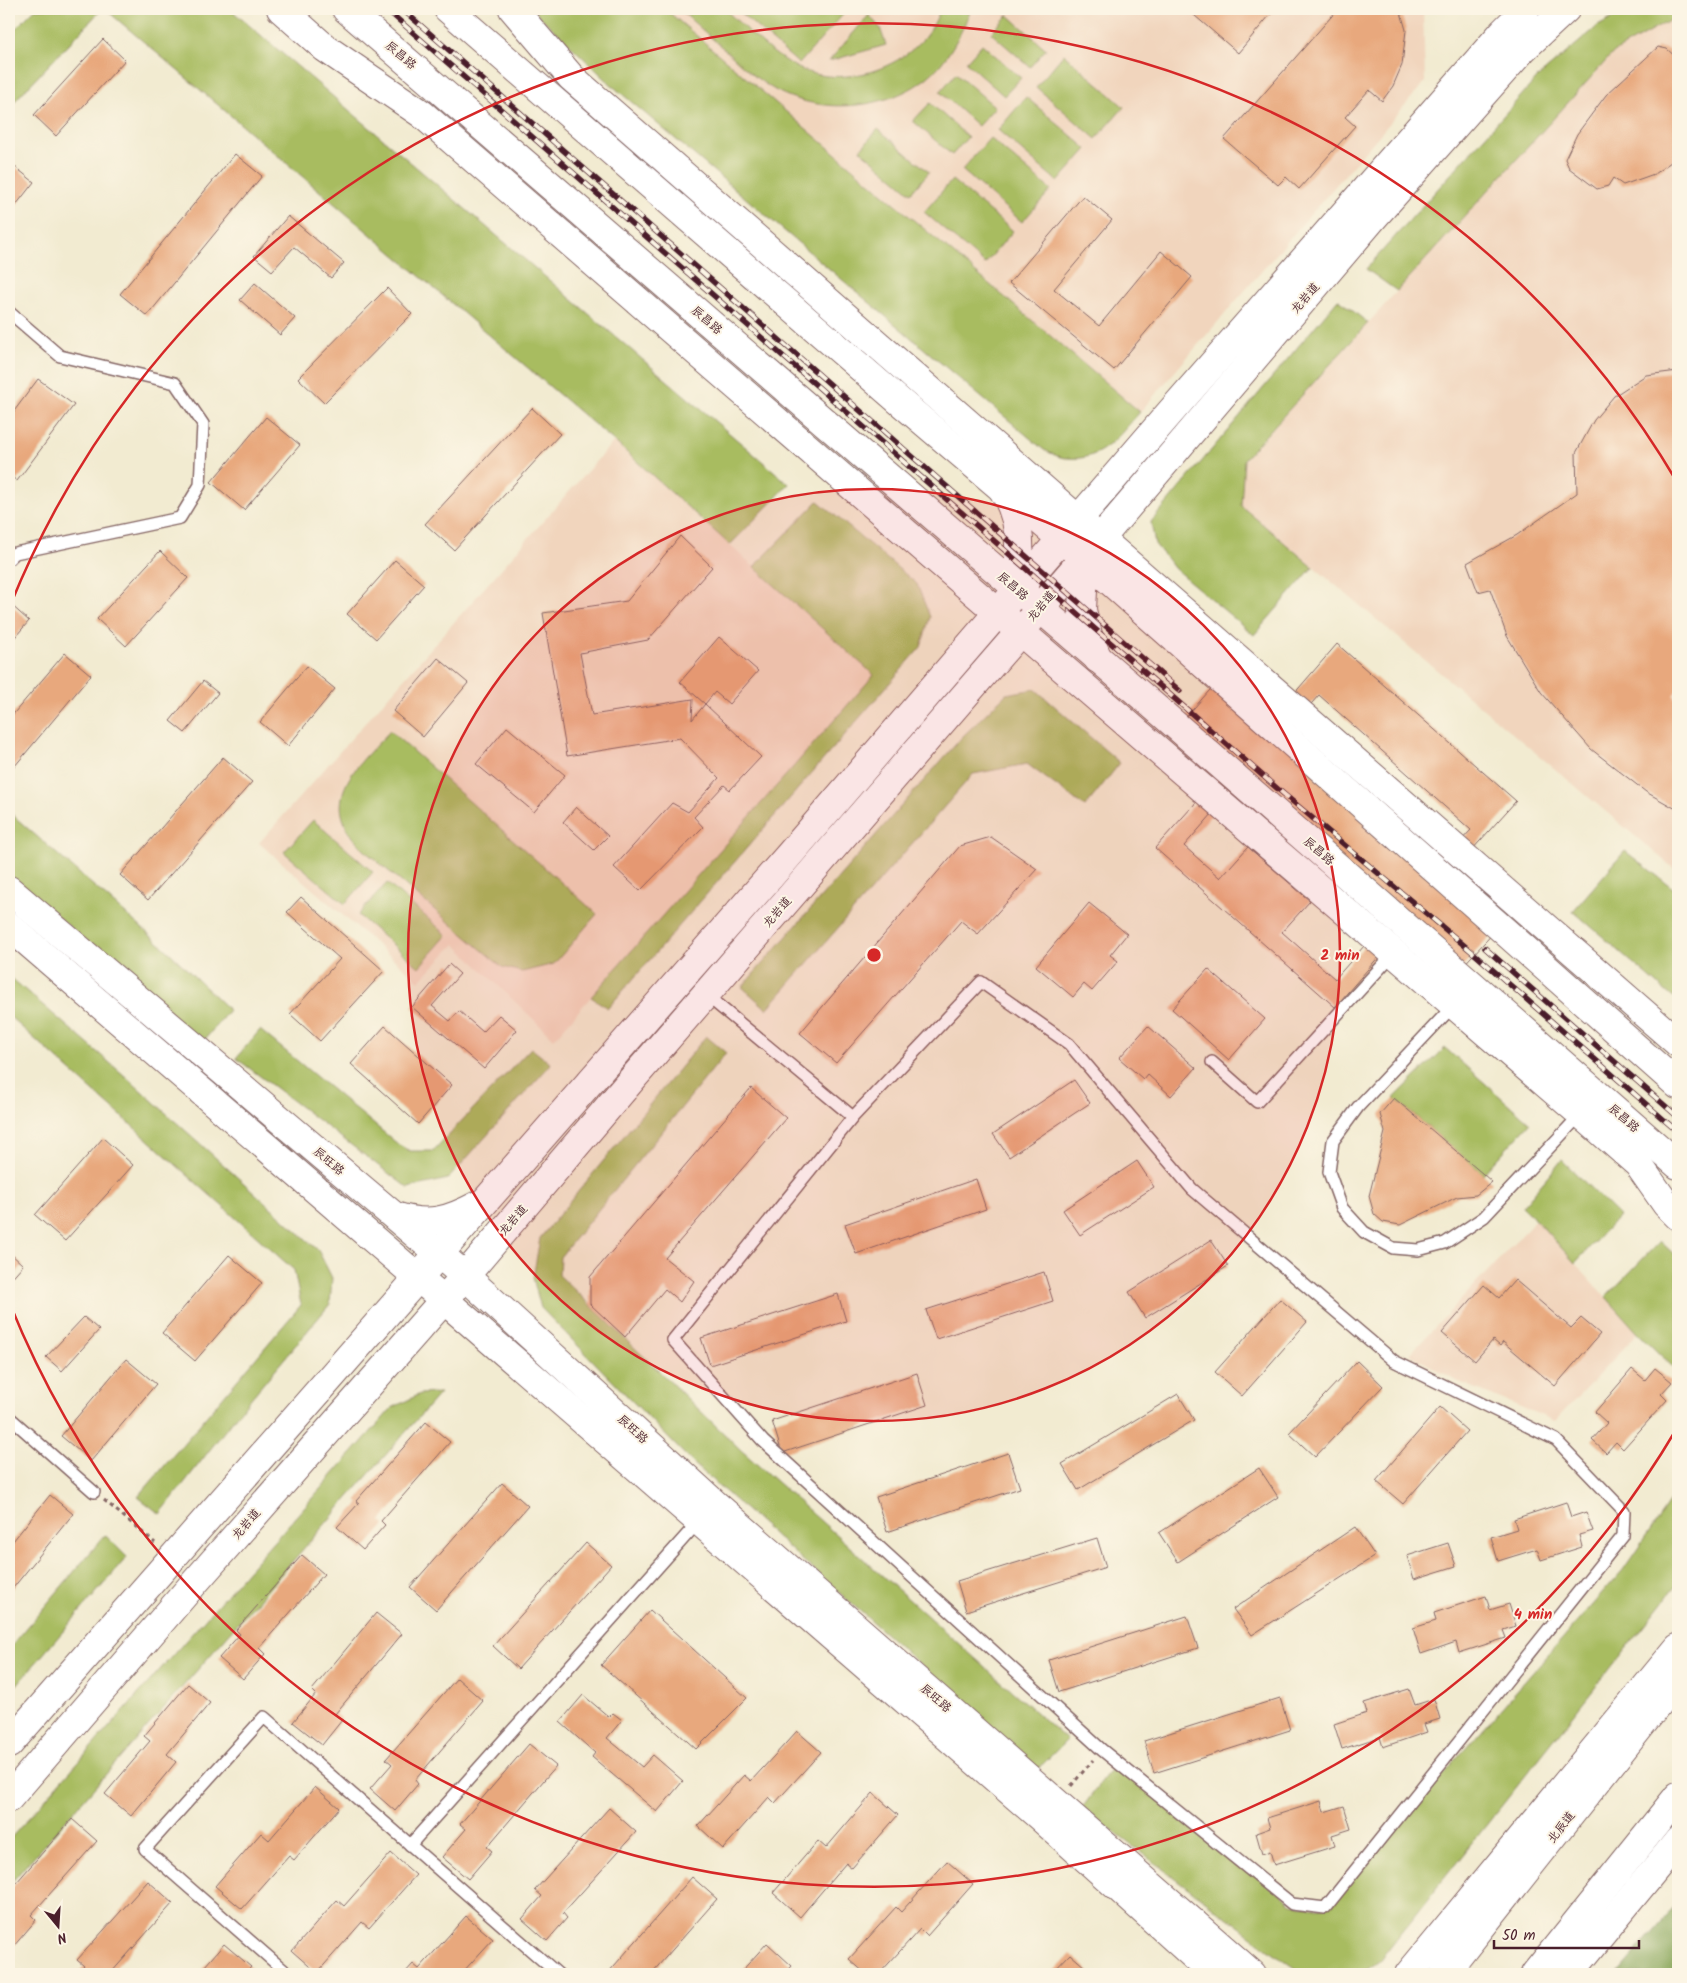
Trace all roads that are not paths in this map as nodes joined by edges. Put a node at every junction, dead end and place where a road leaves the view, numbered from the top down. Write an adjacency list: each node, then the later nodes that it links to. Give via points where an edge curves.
1 (281, 9): 13 (main road, via 326,48 422,114)
2 (346, 9): 13 (main road, 辰昌路)
3 (448, 9): 8 (main road)
4 (472, 9): 8 (main road)
5 (513, 9): 11 (main road, via 571,76)
6 (1525, 9): 7 (main road); 11 (main road, 龙岩道, via 1097,498)
7 (1558, 14): 11 (main road, 龙岩道)
8 (541, 89): 10 (main road)
9 (9, 312): 12 (lane, via 60,356 175,383 203,424 200,486 180,518 15,553)
10 (1003, 490): 11 (main road); 13 (main road, via 1012,504 1019,536)
11 (1082, 536): 13 (main road, 龙岩道); 14 (main road, 龙岩道); 16 (main road, via 1082,610); 24 (main road); 26 (main road)
12 (9, 559)
13 (1012, 606): 14 (main road, 龙岩道); 15 (main road); 17 (main road, via 998,652); 30 (main road, 龙岩道)
14 (1038, 608): 16 (main road, 辰昌路)
15 (1044, 653): 16 (main road, via 1069,652); 17 (main road, via 1028,654); 21 (main road)
16 (1098, 659): 20 (main road, 辰昌路)
17 (989, 668): 22 (main road, 龙岩道)
18 (9, 890): 31 (main road, 辰旺路)
19 (9, 926): 34 (main road, 辰旺路)
20 (1431, 949): 23 (main road); 29 (main road, 辰昌路)
21 (1394, 953): 23 (main road); 25 (lane, via 1257,1102)
22 (706, 995): 28 (lane); 33 (main road, 龙岩道)
23 (1454, 1006): 27 (main road); 27 (lane, via 1358,1107 1333,1141 1329,1172 1342,1208 1364,1232 1393,1248 1418,1250 1445,1243 1484,1217)
24 (1678, 1043)
25 (1212, 1062)
26 (1678, 1085)
27 (1581, 1114): 32 (main road, via 1638,1164)
28 (853, 1117): 28 (lane, via 673,1340 763,1442 1102,1750 1292,1904 1325,1908 1623,1536 1624,1511 1556,1440 1394,1361 1192,1189 1069,1044 982,982)
29 (1678, 1165)
30 (484, 1202): 31 (main road, via 433,1222 414,1222); 35 (main road, 龙岩道)
31 (394, 1216): 35 (main road, 辰旺路)
32 (1678, 1216)
33 (512, 1220): 35 (main road); 36 (main road, 龙岩道)
34 (377, 1242): 35 (main road, via 393,1249); 37 (main road, 辰旺路)
35 (439, 1252): 36 (main road, 辰旺路); 37 (main road, 龙岩道)
36 (465, 1276): 38 (main road, 龙岩道); 39 (main road, 辰旺路)
37 (418, 1277): 38 (main road, 辰旺路); 40 (main road, 龙岩道)
38 (443, 1304): 39 (main road, via 477,1307); 40 (main road, via 393,1323); 43 (main road, 辰旺路); 48 (main road, 龙岩道)
39 (518, 1324): 43 (main road, 辰旺路)
40 (362, 1342): 46 (main road, 龙岩道)
41 (9, 1417): 42 (lane)
42 (94, 1492)
43 (707, 1513): 50 (lane); 53 (main road, 辰旺路); 54 (main road, 辰旺路, via 1056,1803)
44 (1678, 1648): 55 (main road)
45 (1678, 1679): 56 (main road, 北辰道)
46 (9, 1744)
47 (1678, 1796): 57 (main road)
48 (9, 1798)
49 (1678, 1841): 58 (main road)
50 (410, 1845): 51 (lane, via 264,1717 145,1849); 52 (lane)
51 (288, 1974)
52 (558, 1974)
53 (1214, 1974)
54 (1252, 1974)
55 (1410, 1974)
56 (1444, 1974)
57 (1535, 1974)
58 (1570, 1974)

